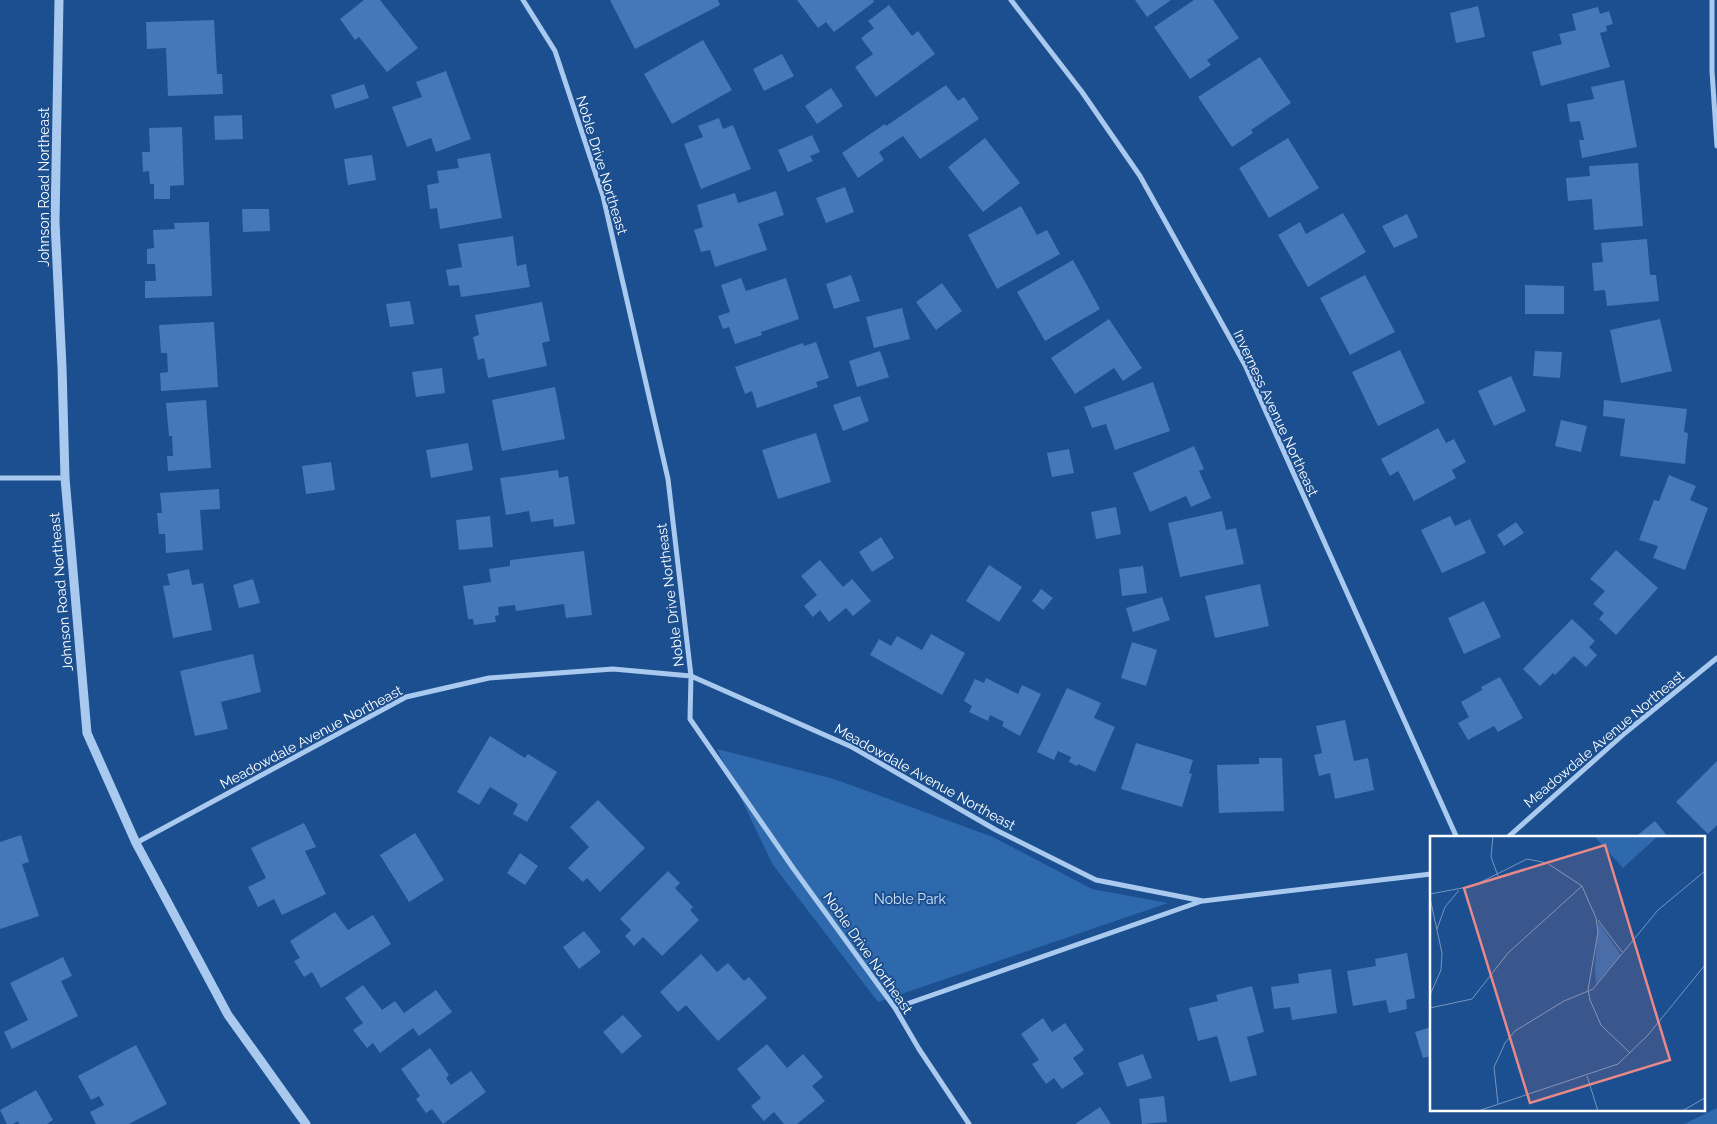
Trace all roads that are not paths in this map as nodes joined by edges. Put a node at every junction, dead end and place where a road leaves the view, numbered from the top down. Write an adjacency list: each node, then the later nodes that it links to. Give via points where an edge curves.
1 (59, 0): 7 (street, Johnson Road Northeast, via 55,222)
2 (523, 0): 9 (street, Noble Drive Northeast, via 556,51 603,196 668,478)
3 (1011, 0): 10 (street, Inverness Avenue Northeast, via 1082,92 1140,176 1245,365)
4 (1712, 0): 5 (street)
5 (1717, 146)
6 (0, 478): 7 (street)
7 (65, 478): 12 (street, Johnson Road Northeast, via 87,733)
8 (1717, 658): 11 (street, Meadowdale Avenue Northeast, via 1625,733)
9 (691, 676): 12 (street, Meadowdale Avenue Northeast, via 613,669 489,678 406,698); 14 (street, Meadowdale Avenue Northeast, via 852,747 996,830 1096,880); 15 (street, Noble Drive Northeast, via 690,719 793,868)
10 (1456, 836)
11 (1509, 836)
12 (136, 843): 16 (street, Johnson Road Northeast, via 228,1016)
13 (1430, 874): 14 (street, Meadowdale Avenue Northeast)
14 (1203, 901): 15 (street, Meadowdale Avenue Northeast)
15 (896, 1008): 17 (street, Noble Drive Northeast)
16 (306, 1124)
17 (969, 1124)

